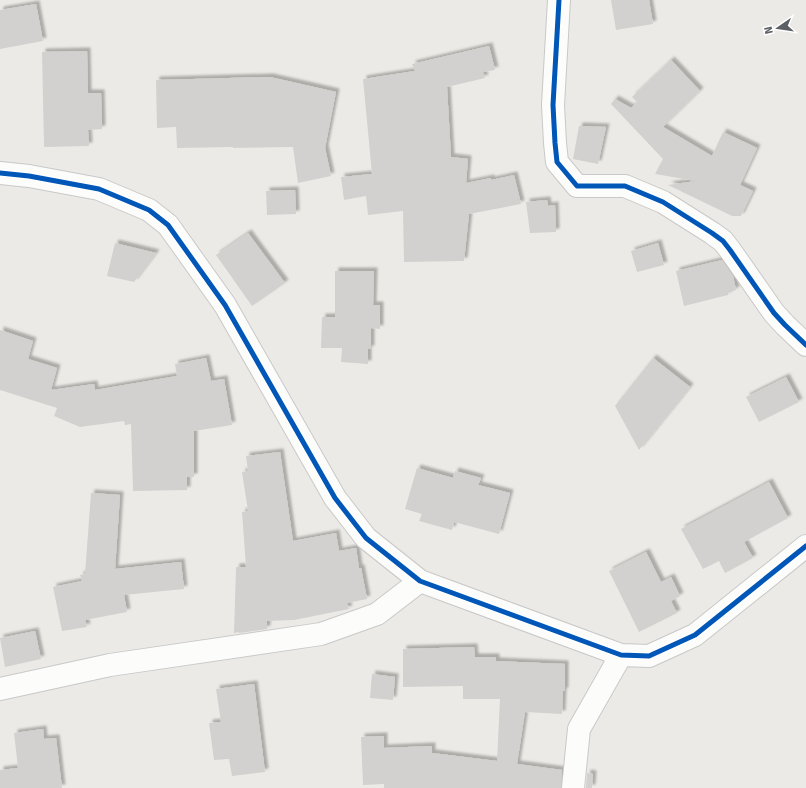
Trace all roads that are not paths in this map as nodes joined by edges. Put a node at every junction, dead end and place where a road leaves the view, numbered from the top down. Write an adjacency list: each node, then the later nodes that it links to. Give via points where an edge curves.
1 (559, 0): 3 (street, via 553,105 557,162 577,186 625,186 663,202 723,241 774,313)
2 (0, 173): 5 (street, via 99,189 149,210 168,225 225,305 335,498 366,538)
3 (806, 345)
4 (806, 546): 6 (street, via 695,635 648,656)
5 (420, 581): 6 (street); 7 (street, via 377,614 321,634 110,665)
6 (621, 655): 8 (street, via 579,729)
7 (0, 689)
8 (573, 788)

